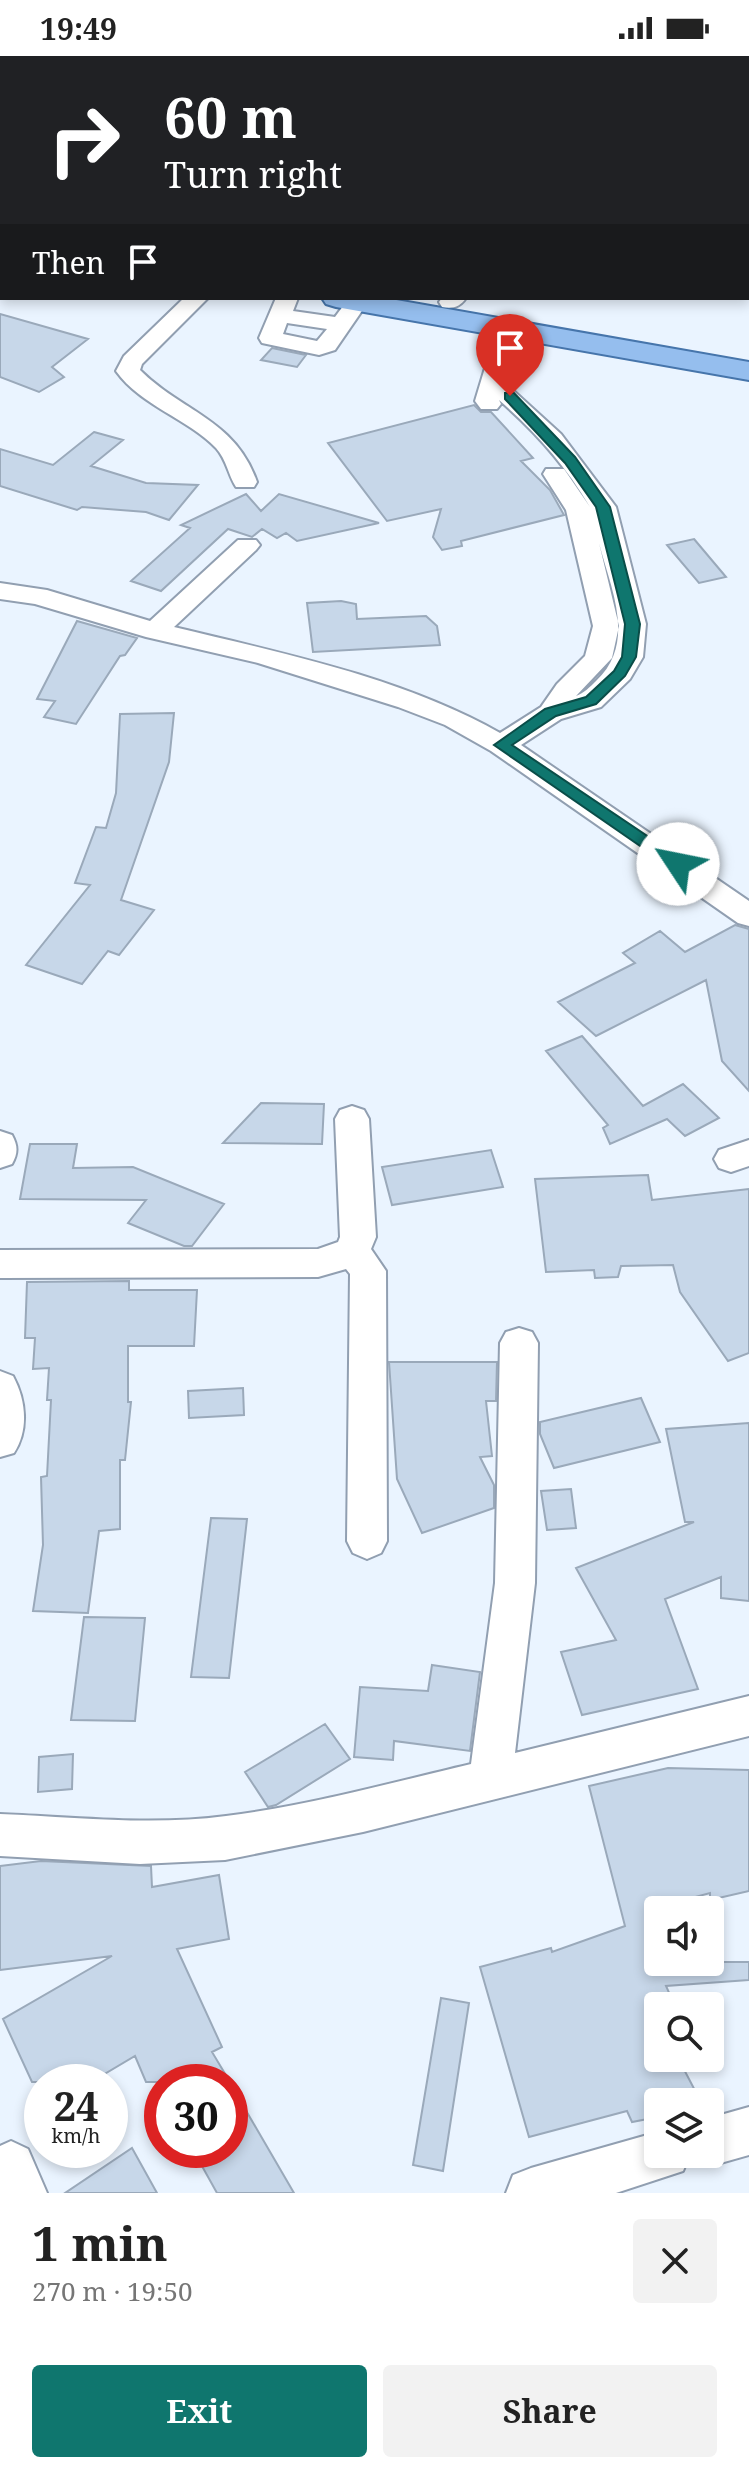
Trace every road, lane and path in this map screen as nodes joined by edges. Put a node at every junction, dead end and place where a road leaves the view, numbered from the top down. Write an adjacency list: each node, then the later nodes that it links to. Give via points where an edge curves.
1 (195, 300): 8 (street, via 128,371 137,383 225,443 242,464)
2 (450, 300): 6 (main road)
3 (283, 306): 4 (street, via 270,336 284,343 324,347)
4 (345, 308): 5 (main road)
5 (508, 328): 7 (main road); 12 (street, via 491,384 510,396 579,471 603,507 600,547 633,624 629,657 591,701 551,713)
6 (749, 350)
7 (749, 371)
8 (245, 482)
9 (247, 545): 11 (street)
10 (0, 591): 11 (street, via 38,596)
11 (155, 631): 12 (street, via 266,657 408,701)
12 (501, 745): 13 (street)
13 (749, 916)
14 (352, 1119): 17 (street, via 358,1237)
15 (0, 1144): 16 (street)
16 (0, 1155)
17 (352, 1251): 18 (street, via 296,1264); 22 (street, via 368,1271)
18 (0, 1264)
19 (519, 1343): 24 (street, via 515,1583)
20 (0, 1387): 21 (street, via 6,1432)
21 (0, 1441)
22 (367, 1541)
23 (749, 1716): 24 (street)
24 (490, 1781): 25 (street, via 225,1838 140,1842)
25 (0, 1835)
26 (749, 2131): 27 (street)
27 (724, 2138)
28 (644, 2160): 29 (street)
29 (535, 2192)

